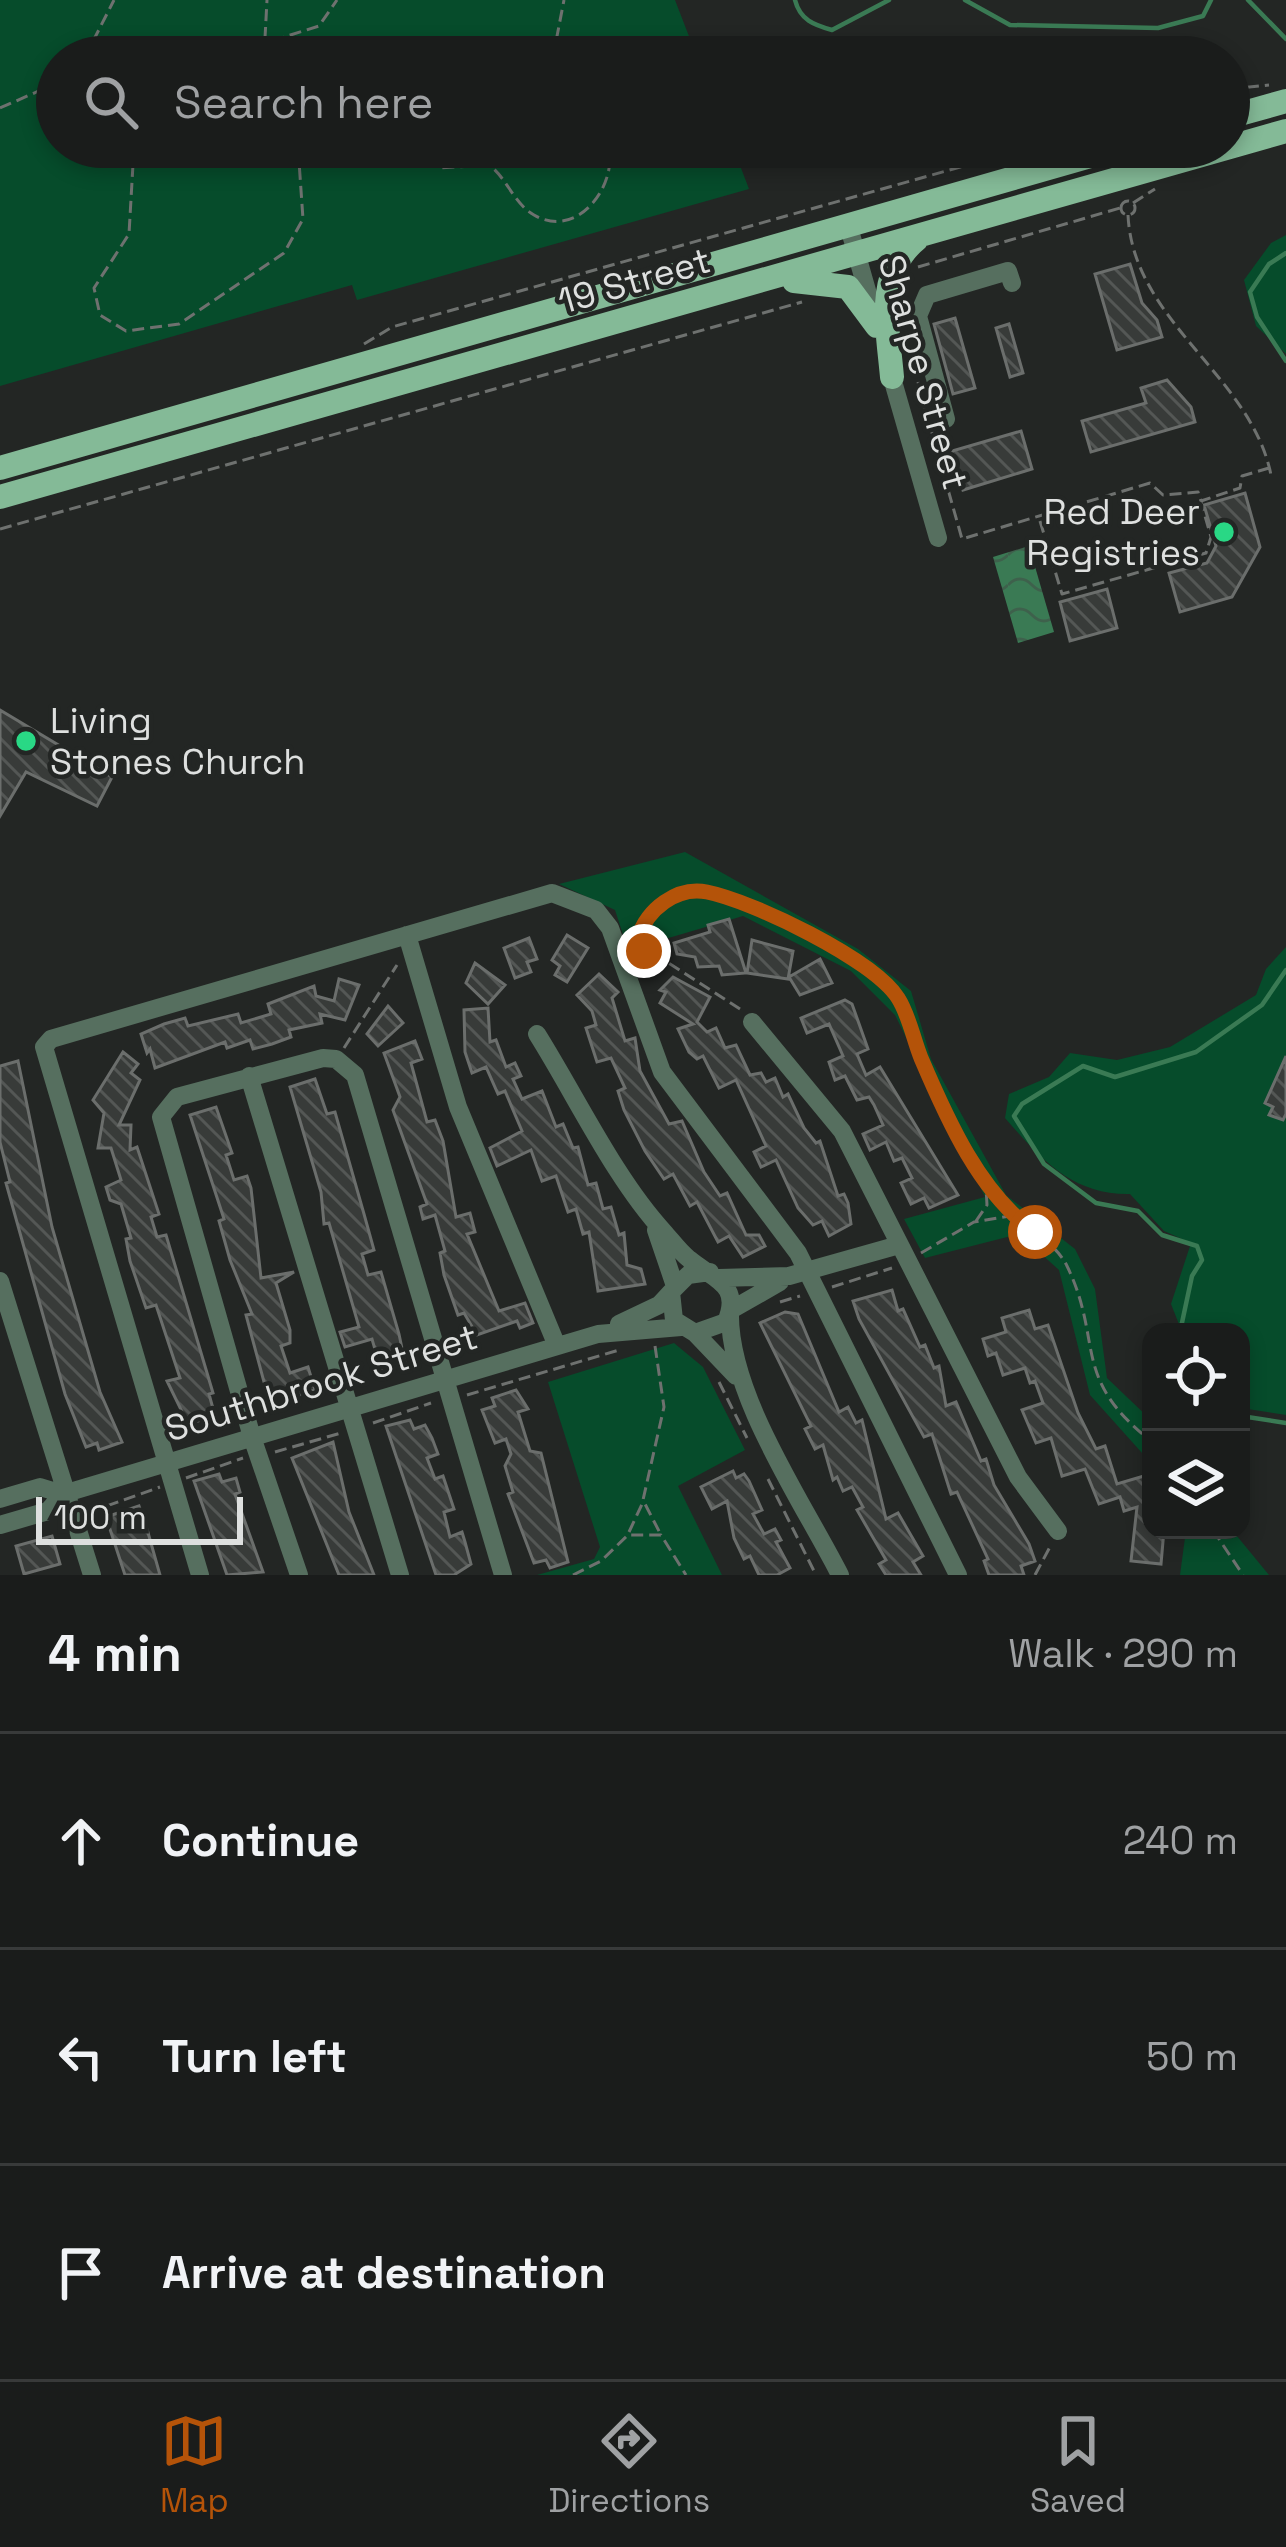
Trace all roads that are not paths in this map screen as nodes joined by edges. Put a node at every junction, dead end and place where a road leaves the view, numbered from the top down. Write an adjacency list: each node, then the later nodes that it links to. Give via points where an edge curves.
1 (1281, 93): 2 (main road)
2 (1250, 107)
3 (1286, 131): 4 (main road, 19 Street)
4 (1250, 141)
5 (1047, 168): 7 (main road, 19 Street)
6 (1157, 168): 8 (main road, 19 Street)
7 (848, 224): 9 (street, Sharpe Street); 15 (main road, 19 Street)
8 (921, 236): 9 (main road, 19 Street); 13 (main road, via 900,255 889,284)
9 (856, 254): 11 (main road, 19 Street); 12 (street, Sharpe Street)
10 (1012, 283): 14 (street, via 1008,271 920,304)
11 (744, 286): 12 (main road, via 839,283); 16 (main road, 19 Street)
12 (877, 326): 13 (street, Sharpe Street)
13 (904, 376): 17 (street, Sharpe Street)
14 (946, 418)
15 (0, 468)
16 (0, 497)
17 (938, 538)
18 (408, 940): 24 (street, via 551,893 596,910 610,928 662,1072); 31 (street, via 458,1107); 36 (street, via 44,1047)
19 (752, 1022): 23 (street, via 842,1131)
20 (537, 1034): 22 (street)
21 (249, 1076): 32 (street, via 336,1059 355,1075); 34 (street); 35 (street, via 177,1097 161,1118)
22 (653, 1220): 25 (street); 27 (street)
23 (899, 1245): 24 (street); 40 (street, via 1018,1478)
24 (798, 1274): 25 (street); 28 (street); 47 (street)
25 (714, 1275): 27 (street, via 688,1274); 28 (street, via 732,1295)
26 (0, 1281): 37 (street)
27 (673, 1289): 29 (street, via 671,1311); 30 (street, Southbrook Street, via 659,1305)
28 (730, 1311): 29 (street, via 720,1327); 33 (street)
29 (688, 1330): 30 (street, Southbrook Street); 33 (street)
30 (598, 1334): 31 (street, Southbrook Street)
31 (557, 1346): 32 (street, Southbrook Street)
32 (442, 1380): 34 (street, Southbrook Street); 45 (street)
33 (746, 1390): 46 (street)
34 (346, 1408): 35 (street, Southbrook Street); 44 (street)
35 (252, 1437): 36 (street, Southbrook Street); 43 (street)
36 (164, 1464): 37 (street, Southbrook Street); 42 (street)
37 (63, 1494): 38 (street, Southbrook Street, via 40,1487); 39 (street, Southbrook Street, via 48,1511); 41 (street)
38 (0, 1498)
39 (0, 1525)
40 (1058, 1531)
41 (85, 1573)
42 (200, 1575)
43 (299, 1575)
44 (400, 1575)
45 (503, 1575)
46 (840, 1575)
47 (958, 1575)

